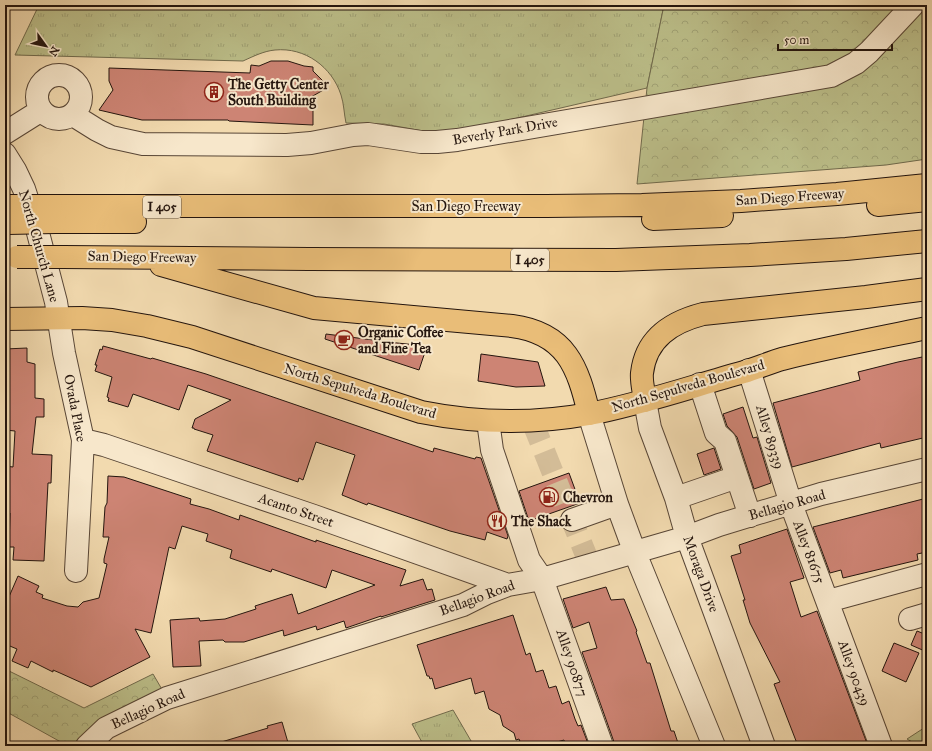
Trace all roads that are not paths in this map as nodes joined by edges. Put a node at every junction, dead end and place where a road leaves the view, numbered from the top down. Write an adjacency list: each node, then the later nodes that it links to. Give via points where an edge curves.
1 (913, 5): 3 (street, Beverly Park Drive, via 869,52 856,63 831,76 457,140 422,142 368,134 310,144 143,144 111,137)
2 (40, 111): 3 (street, via 59,120); 3 (street, via 36,96 39,86 52,76 60,75 68,77 80,89 81,103); 4 (street)
3 (73, 115)
4 (5, 132)
5 (5, 154): 14 (street, North Church Lane, via 24,189)
6 (927, 184): 8 (main road, San Diego Freeway / I 405, via 837,194 635,205)
7 (927, 200): 8 (main road, via 771,214 623,220)
8 (53, 214): 9 (main road, San Diego Freeway / I 405, bridge)
9 (6, 217)
10 (927, 241): 12 (main road, San Diego Freeway / I 405, via 750,255 616,260)
11 (11, 257): 12 (main road, San Diego Freeway / I 405, bridge)
12 (133, 257): 20 (main road, via 314,308 512,326 536,331 556,344 572,362 583,387)
13 (927, 289): 19 (main road, via 685,318 670,327 648,351 642,373)
14 (59, 318): 15 (main road, North Sepulveda Boulevard); 21 (main road, North Sepulveda Boulevard, via 112,320 147,326 192,337 421,412); 22 (street, Ovada Place)
15 (5, 319)
16 (927, 328): 17 (main road, North Sepulveda Boulevard, via 820,350)
17 (749, 370): 18 (main road, North Sepulveda Boulevard); 27 (street, Alley 89339)
18 (700, 384): 19 (main road, North Sepulveda Boulevard); 24 (street, via 716,433 725,440)
19 (645, 401): 20 (main road, North Sepulveda Boulevard); 25 (street, Moraga Drive, via 650,428)
20 (589, 414): 21 (main road, North Sepulveda Boulevard, via 532,421); 26 (street)
21 (488, 421): 34 (street, Alley 90877, via 492,450 529,560)
22 (83, 440): 32 (street, Ovada Place); 35 (street, Acanto Street, via 314,516)
23 (927, 469): 27 (street, Bellagio Road, via 821,494)
24 (737, 477): 25 (street); 28 (street)
25 (676, 498): 30 (street, Moraga Drive)
26 (617, 504): 29 (street); 31 (street)
27 (791, 504): 28 (street, Bellagio Road); 36 (street, Alley 81675)
28 (750, 516): 30 (street, Bellagio Road)
29 (572, 520)
30 (687, 537): 31 (street, Bellagio Road); 40 (street, Moraga Drive)
31 (635, 553): 34 (street, Bellagio Road); 39 (street)
32 (76, 571)
33 (927, 574): 36 (street)
34 (542, 579): 35 (street, Bellagio Road); 38 (street, Alley 90877)
35 (508, 585): 37 (street, Bellagio Road, via 463,605 166,698 106,728)
36 (828, 601): 41 (street, Alley 90439)
37 (87, 746)
38 (602, 746)
39 (714, 746)
40 (764, 746)
41 (881, 746)

